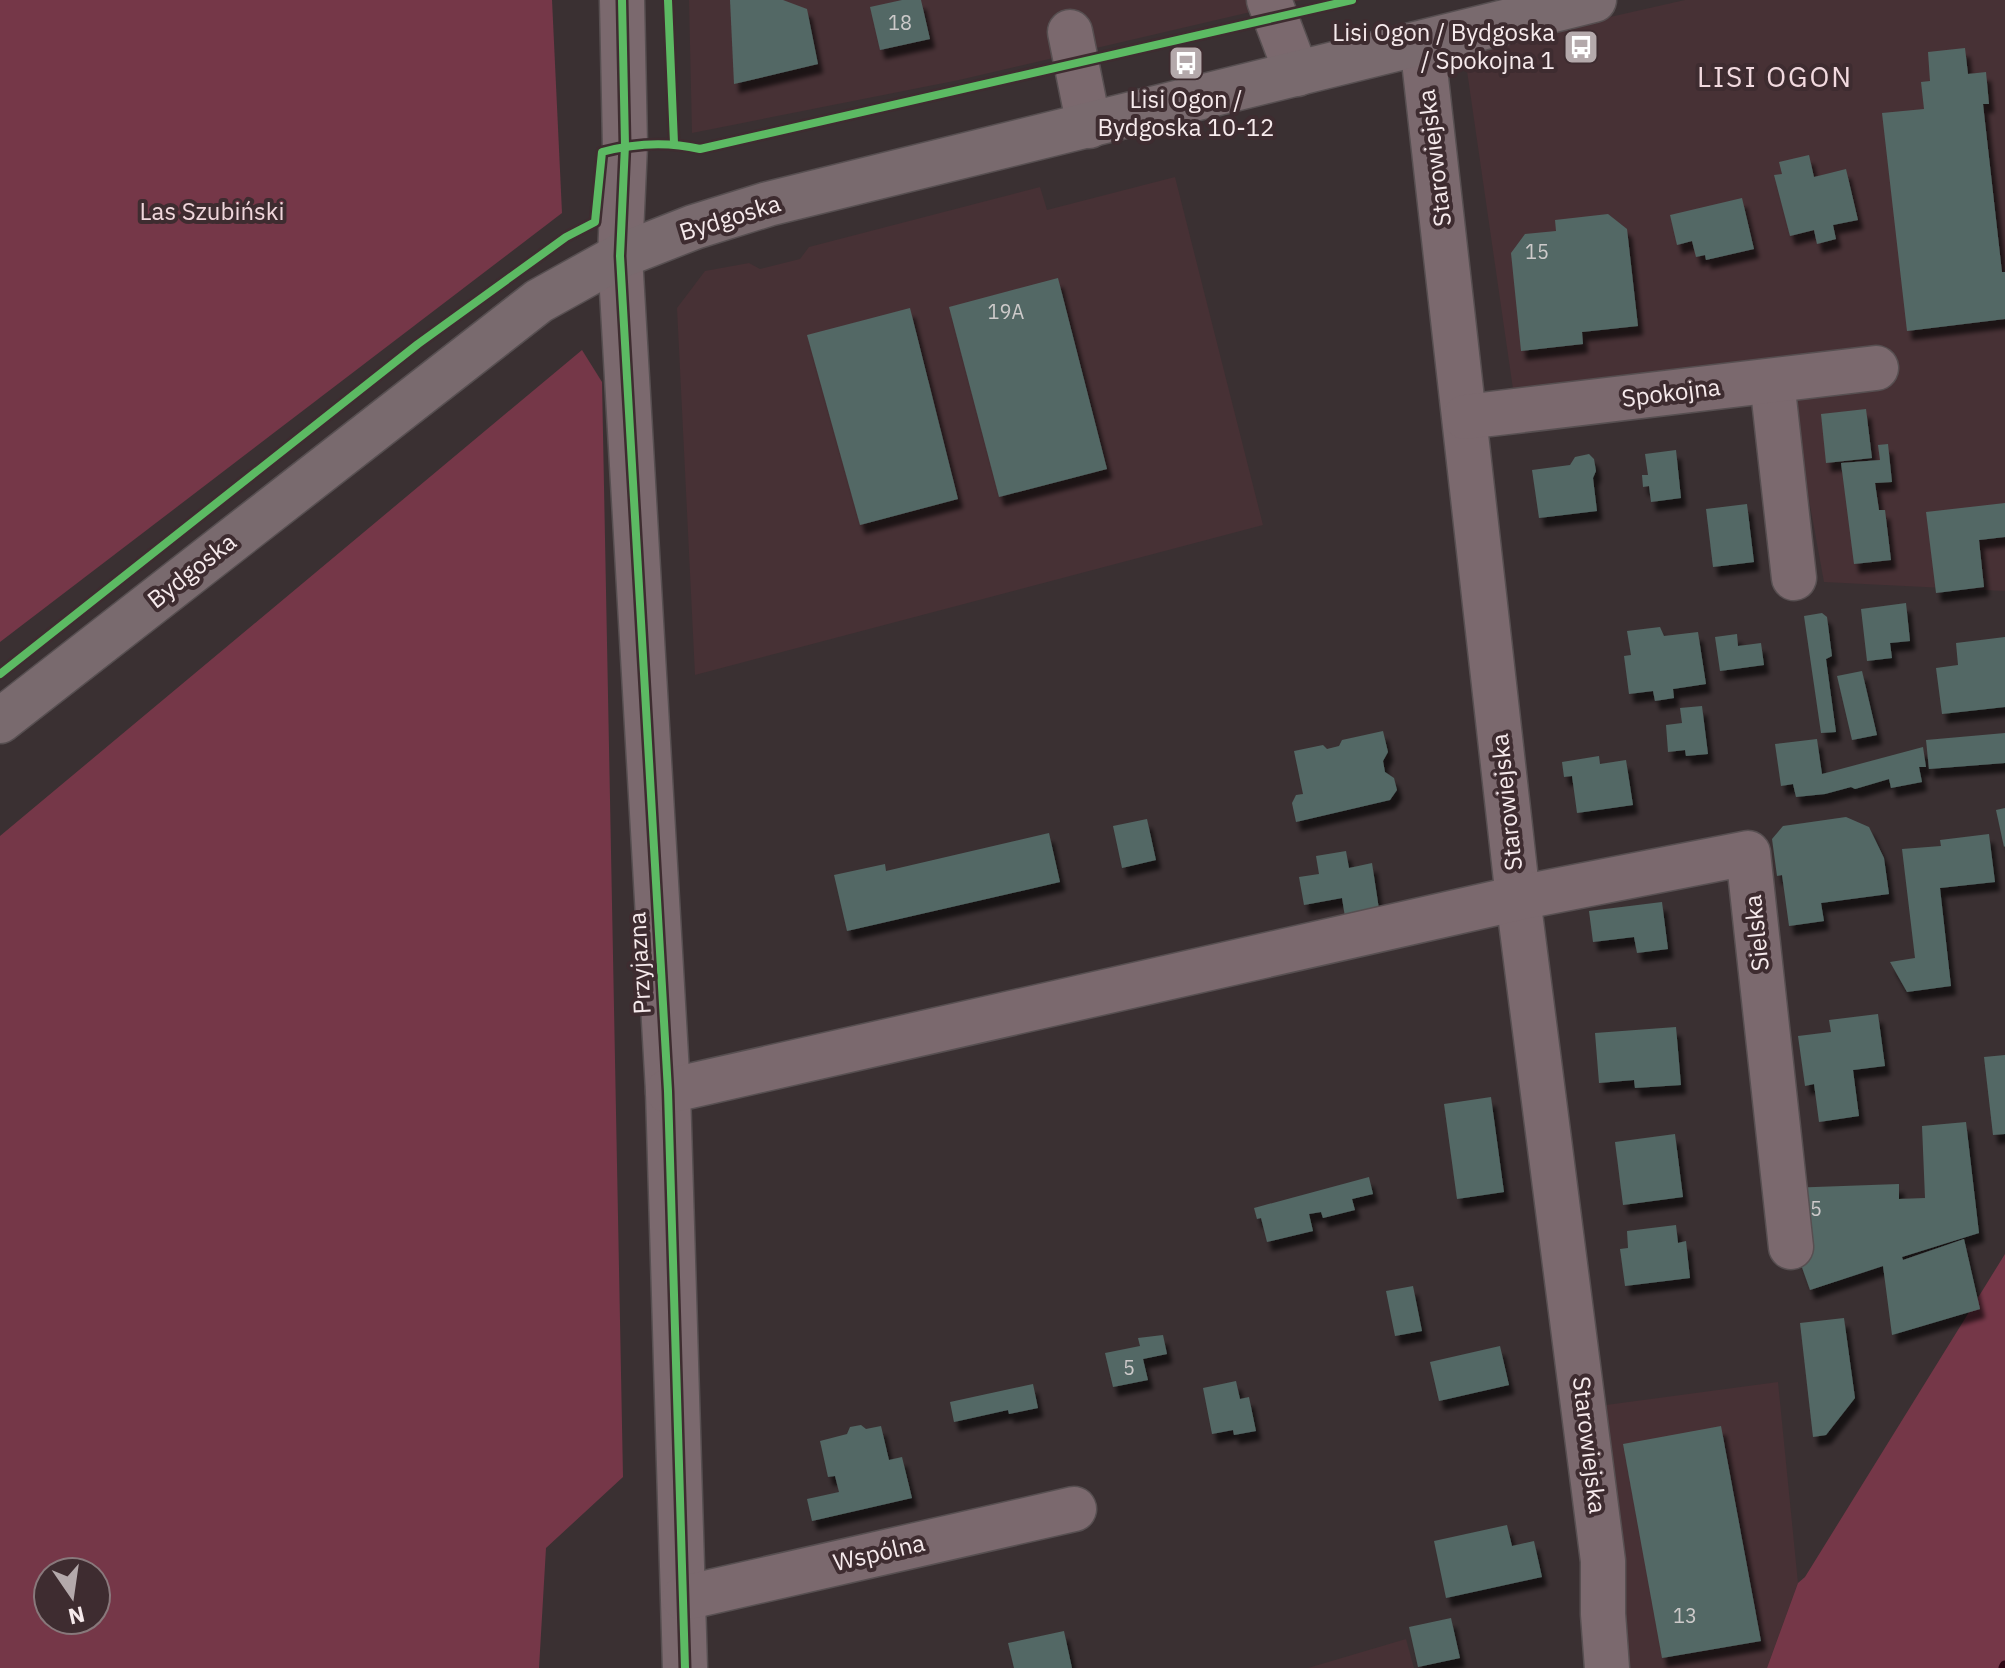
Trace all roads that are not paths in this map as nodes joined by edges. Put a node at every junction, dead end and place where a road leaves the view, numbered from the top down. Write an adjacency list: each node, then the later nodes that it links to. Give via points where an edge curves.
1 (622, 0): 8 (street, Przyjazna, via 625,145)
2 (1269, 0): 6 (street)
3 (1594, 0): 5 (main road, Bydgoska)
4 (1070, 32): 7 (street)
5 (1422, 43): 6 (main road, Bydgoska); 11 (street, Starowiejska)
6 (1297, 74): 7 (main road, Bydgoska)
7 (1089, 126): 8 (main road, Bydgoska, via 768,204)
8 (620, 256): 13 (main road, Bydgoska, via 539,301); 15 (street, Przyjazna)
9 (1876, 368): 10 (street, Spokojna)
10 (1772, 381): 11 (street, Spokojna); 12 (street)
11 (1465, 417): 14 (street, Starowiejska)
12 (1794, 578)
13 (0, 721)
14 (1518, 898): 15 (street); 16 (street, Sielska, via 1748,853); 20 (street, Starowiejska, via 1603,1561)
15 (668, 1091): 18 (street, Przyjazna)
16 (1791, 1247)
17 (1074, 1509): 18 (street, Wspólna)
18 (684, 1598): 19 (street, Przyjazna)
19 (685, 1668)
20 (1607, 1668)

